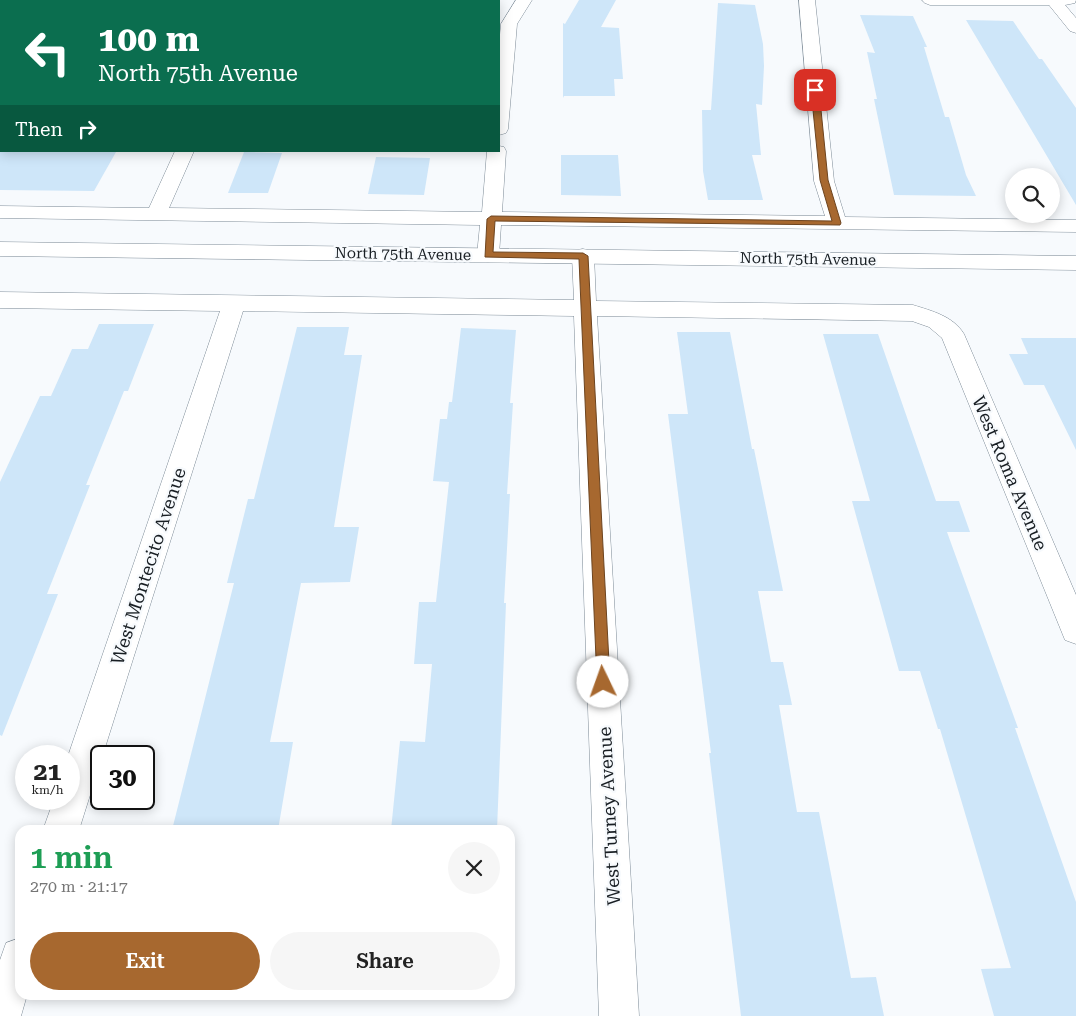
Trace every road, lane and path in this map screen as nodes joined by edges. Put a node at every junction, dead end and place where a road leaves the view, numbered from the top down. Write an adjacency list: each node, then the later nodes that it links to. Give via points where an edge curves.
1 (524, 0): 6 (street, via 509,24)
2 (807, 0): 12 (street, via 824,180)
3 (930, 0): 4 (street)
4 (1059, 0): 5 (street)
5 (1076, 28)
6 (500, 118)
7 (185, 152): 10 (street)
8 (497, 152): 11 (street)
9 (0, 212): 10 (street)
10 (156, 214): 11 (street)
11 (491, 219): 12 (street); 15 (street)
12 (837, 223): 13 (street)
13 (1076, 226)
14 (0, 249): 15 (street, North 75th Avenue)
15 (488, 255): 16 (street, North 75th Avenue)
16 (583, 256): 17 (street, North 75th Avenue); 20 (street, West Turney Avenue)
17 (1076, 263)
18 (0, 300): 19 (street)
19 (234, 303): 20 (street); 22 (street, West Montecito Avenue)
20 (586, 308): 21 (street, West Roma Avenue, via 887,311 913,313 937,321 952,334); 25 (street, West Turney Avenue)
21 (1076, 630)
22 (64, 825)
23 (15, 973): 24 (street)
24 (1, 1016)
25 (619, 1016)

